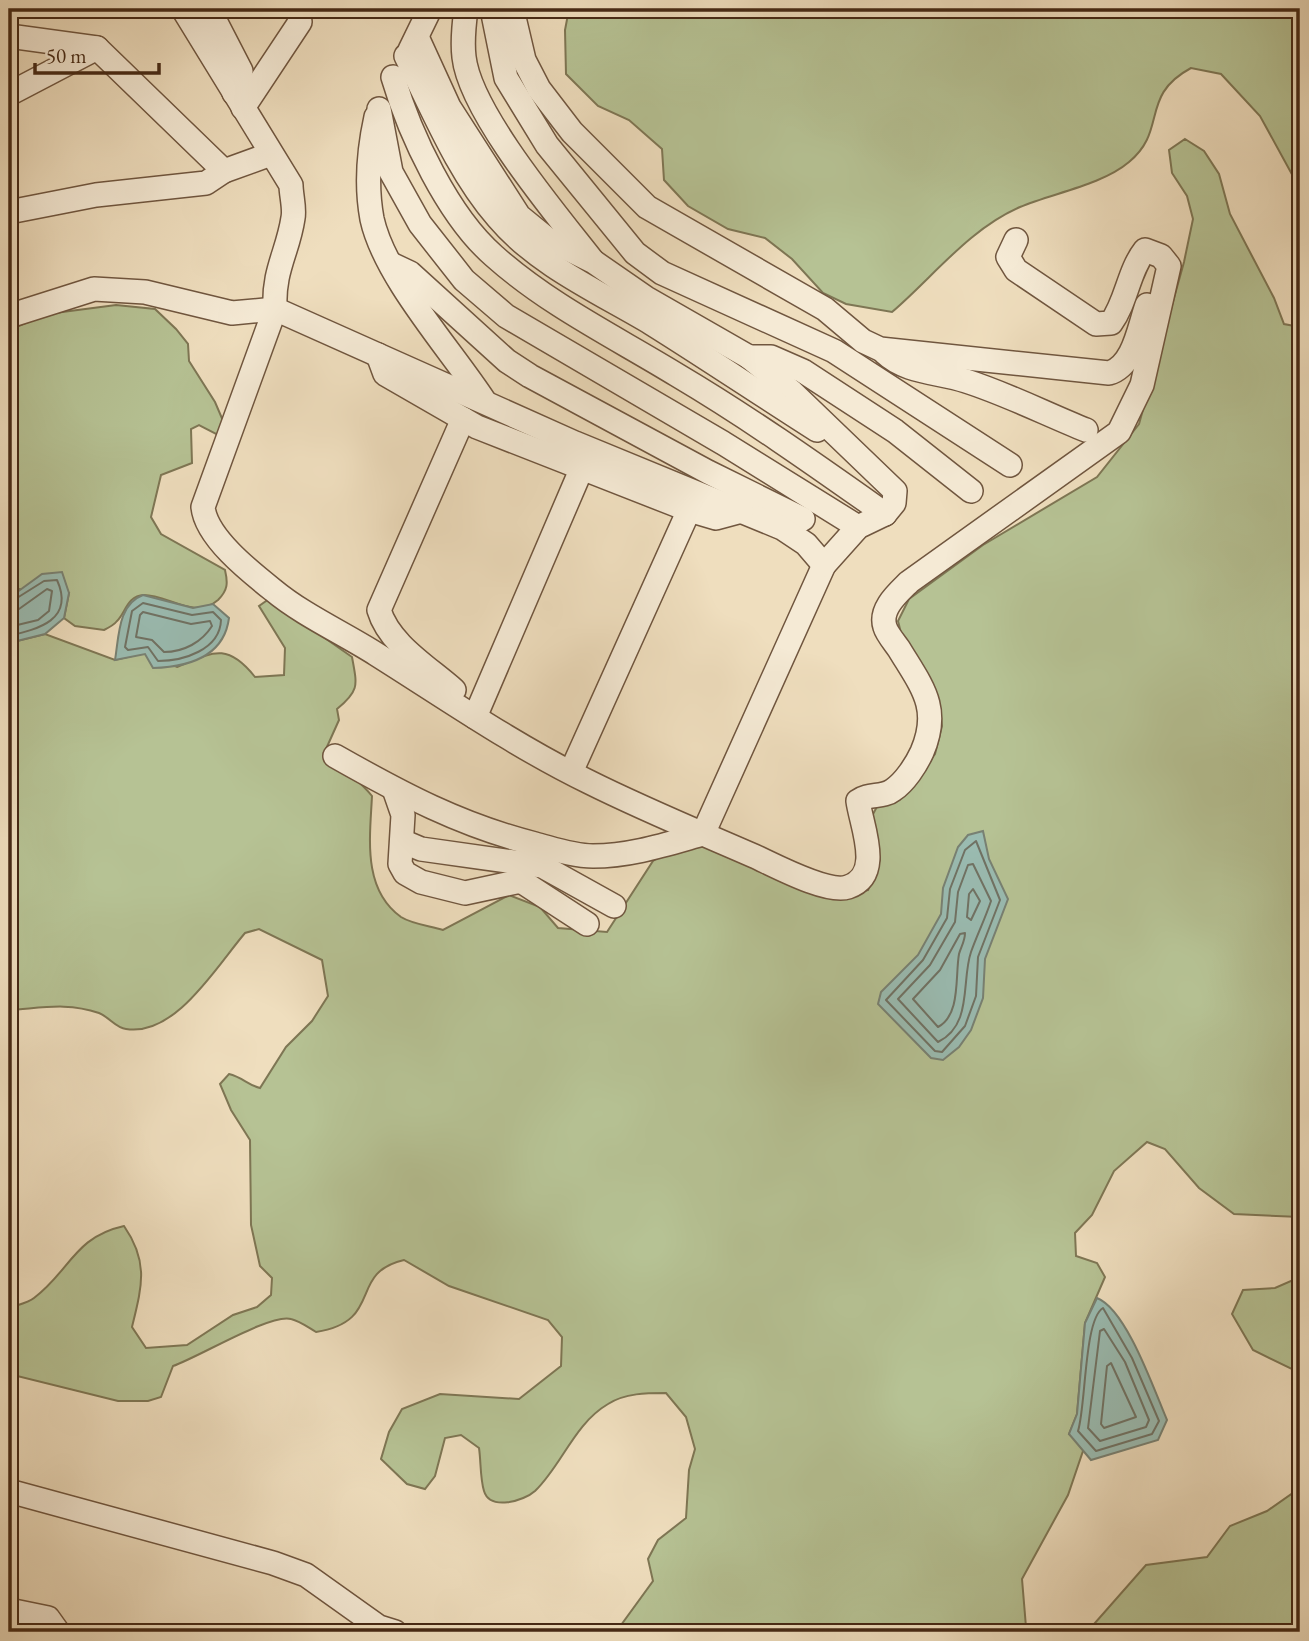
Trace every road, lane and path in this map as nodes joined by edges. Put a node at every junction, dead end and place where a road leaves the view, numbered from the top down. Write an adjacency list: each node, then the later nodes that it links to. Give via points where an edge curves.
1 (183, 9): 13 (street)
2 (209, 9): 13 (street, via 241,71)
3 (298, 9): 13 (street, via 300,22)
4 (430, 9): 9 (street)
5 (466, 9): 19 (street, via 464,58 476,93 513,157)
6 (492, 9): 31 (street, via 506,78 547,145 635,253 662,273 834,351)
7 (512, 9): 24 (street, via 524,60 539,89 572,132 647,207 825,309 863,341)
8 (9, 36): 10 (street)
9 (412, 47): 11 (street); 19 (street, via 519,216 547,238); 29 (street, via 460,162 498,218 528,246 816,430 824,433)
10 (97, 48): 12 (street); 16 (street)
11 (393, 78): 14 (street); 36 (street, via 441,186 464,224 494,256 568,311 679,376)
12 (9, 94)
13 (239, 101): 15 (street)
14 (379, 109): 20 (street, via 369,146 372,219); 38 (street, via 391,172 420,224 464,280 506,316)
15 (271, 154): 16 (street); 22 (street, via 290,185 293,217 276,277)
16 (224, 171): 17 (street, via 206,183 96,195)
17 (9, 212)
18 (1016, 240): 21 (street, via 1008,257 1016,270 1096,324 1111,323 1119,311 1136,262 1145,250 1161,256 1169,266)
19 (594, 262): 26 (street, via 646,299)
20 (391, 264): 27 (street); 37 (street, via 411,273 530,376)
21 (1162, 291): 24 (street, via 1153,288 1126,362 1109,373); 44 (street, via 1142,385 1119,432 909,582 885,612 885,627 918,680 933,715 916,764 892,791 858,801 869,850 861,878 849,887 834,888)
22 (275, 309): 23 (street, via 232,313 145,292 94,289); 25 (street); 40 (street, via 203,507 204,522 274,591)
23 (9, 316)
24 (880, 349): 30 (street, via 912,369 968,381)
25 (378, 355): 27 (street); 28 (street, via 385,374)
26 (749, 356): 29 (street); 33 (street, via 771,357 813,377 895,431)
27 (485, 402): 35 (street)
28 (463, 419): 32 (street); 40 (street, via 379,610 382,623 396,640 465,698)
29 (830, 428): 36 (street, via 895,491 894,503)
30 (1086, 430)
31 (1010, 465)
32 (581, 470): 34 (street); 40 (street)
33 (971, 491)
34 (688, 510): 35 (street, via 716,518); 42 (street)
35 (742, 511): 39 (street, via 782,527)
36 (885, 514): 38 (street)
37 (803, 519)
38 (858, 527): 39 (street)
39 (824, 565): 44 (street)
40 (475, 717): 42 (street)
41 (335, 756): 43 (street)
42 (571, 772): 44 (street)
43 (394, 789): 44 (street, via 470,824 571,853 636,852); 45 (street, via 403,815)
44 (703, 834)
45 (402, 841): 46 (street, via 421,849 542,866); 47 (street, via 400,864 405,873 421,882 465,893 521,881)
46 (614, 906)
47 (587, 924)
48 (9, 1491): 51 (street, via 273,1563 306,1576 379,1627)
49 (9, 1610): 50 (street, via 48,1618)
50 (58, 1632)
51 (395, 1632)

